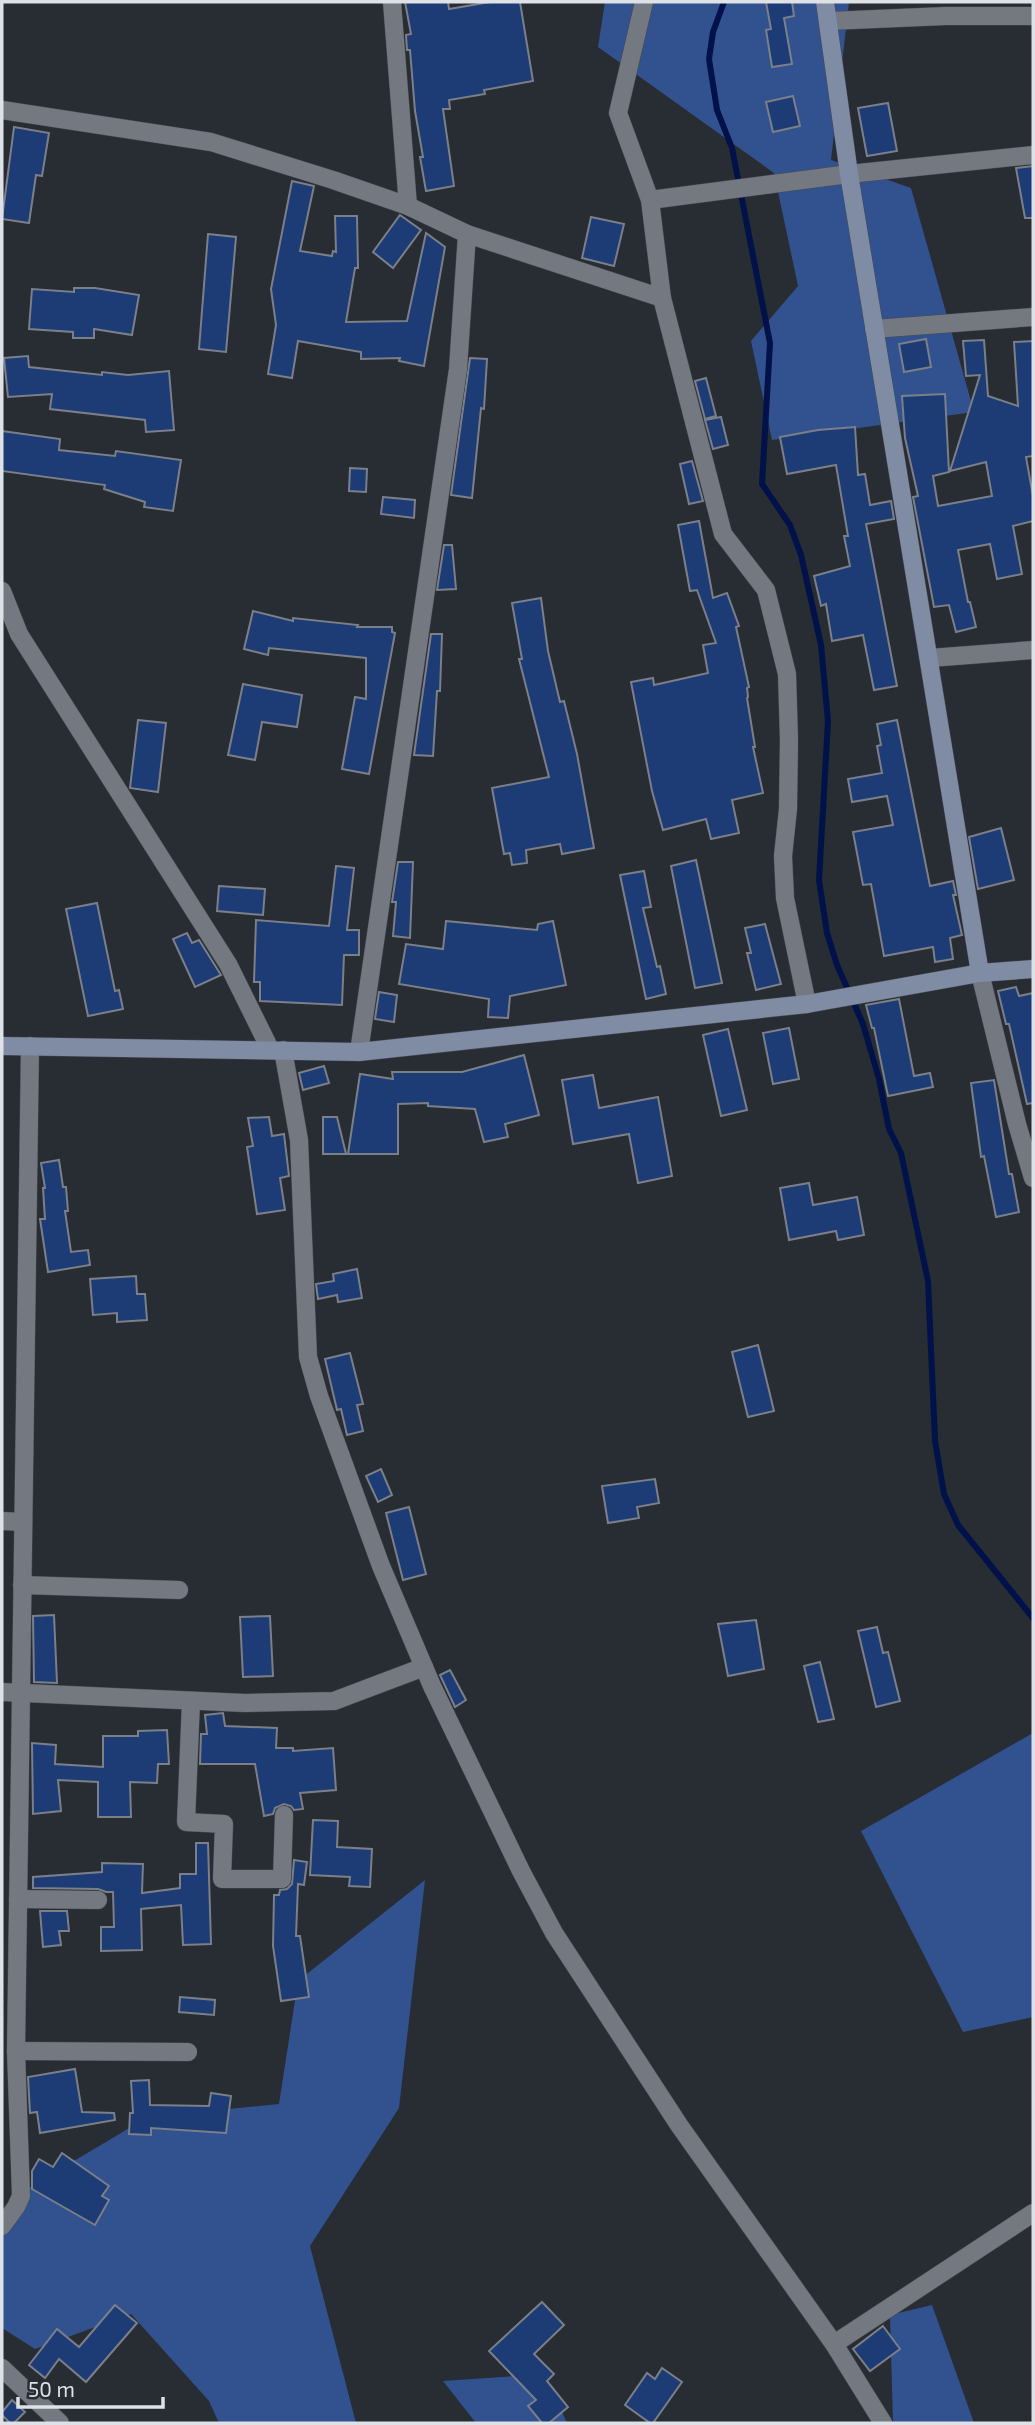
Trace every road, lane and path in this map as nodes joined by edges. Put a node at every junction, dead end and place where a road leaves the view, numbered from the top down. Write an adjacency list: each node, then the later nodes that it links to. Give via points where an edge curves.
1 (392, 2): 11 (street)
2 (644, 2): 10 (street, via 618,113)
3 (825, 2): 6 (street)
4 (945, 9): 5 (street); 6 (street)
5 (1033, 16)
6 (829, 21): 9 (street)
7 (2, 110): 11 (street, via 211,142)
8 (1033, 155): 9 (street)
9 (849, 174): 10 (street); 15 (street)
10 (650, 200): 13 (street)
11 (408, 206): 12 (street)
12 (467, 234): 13 (street); 25 (street, via 458,369)
13 (662, 298): 21 (street, via 723,534 766,590 787,674 785,898)
14 (1033, 317): 15 (street)
15 (874, 329): 18 (street)
16 (2, 590): 24 (street, via 19,634 228,964)
17 (1033, 650): 18 (street)
18 (930, 658): 20 (street)
19 (1033, 969): 20 (street)
20 (981, 973): 21 (street); 26 (street)
21 (807, 1004): 25 (street)
22 (2, 1046): 23 (street)
23 (30, 1046): 24 (street); 28 (street)
24 (277, 1050): 25 (street); 31 (street, via 299,1140 308,1357 381,1566)
25 (359, 1052)
26 (1033, 1178)
27 (2, 1521): 28 (street)
28 (23, 1522): 29 (street)
29 (22, 1585): 30 (street); 33 (street)
30 (179, 1590)
31 (424, 1667): 34 (street, via 334,1701); 42 (street, via 554,1933 679,2125)
32 (2, 1692): 33 (street)
33 (21, 1692): 34 (street); 36 (street)
34 (191, 1700): 35 (street, via 186,1822 224,1824 222,1879 282,1879)
35 (284, 1815)
36 (18, 1899): 37 (street); 38 (street)
37 (98, 1900)
38 (16, 2051): 39 (street); 41 (street, via 21,2196)
39 (188, 2052)
40 (1033, 2213): 42 (street)
41 (2, 2226)
42 (834, 2344): 45 (street)
43 (5, 2377): 44 (street)
44 (61, 2423)
45 (883, 2423)

